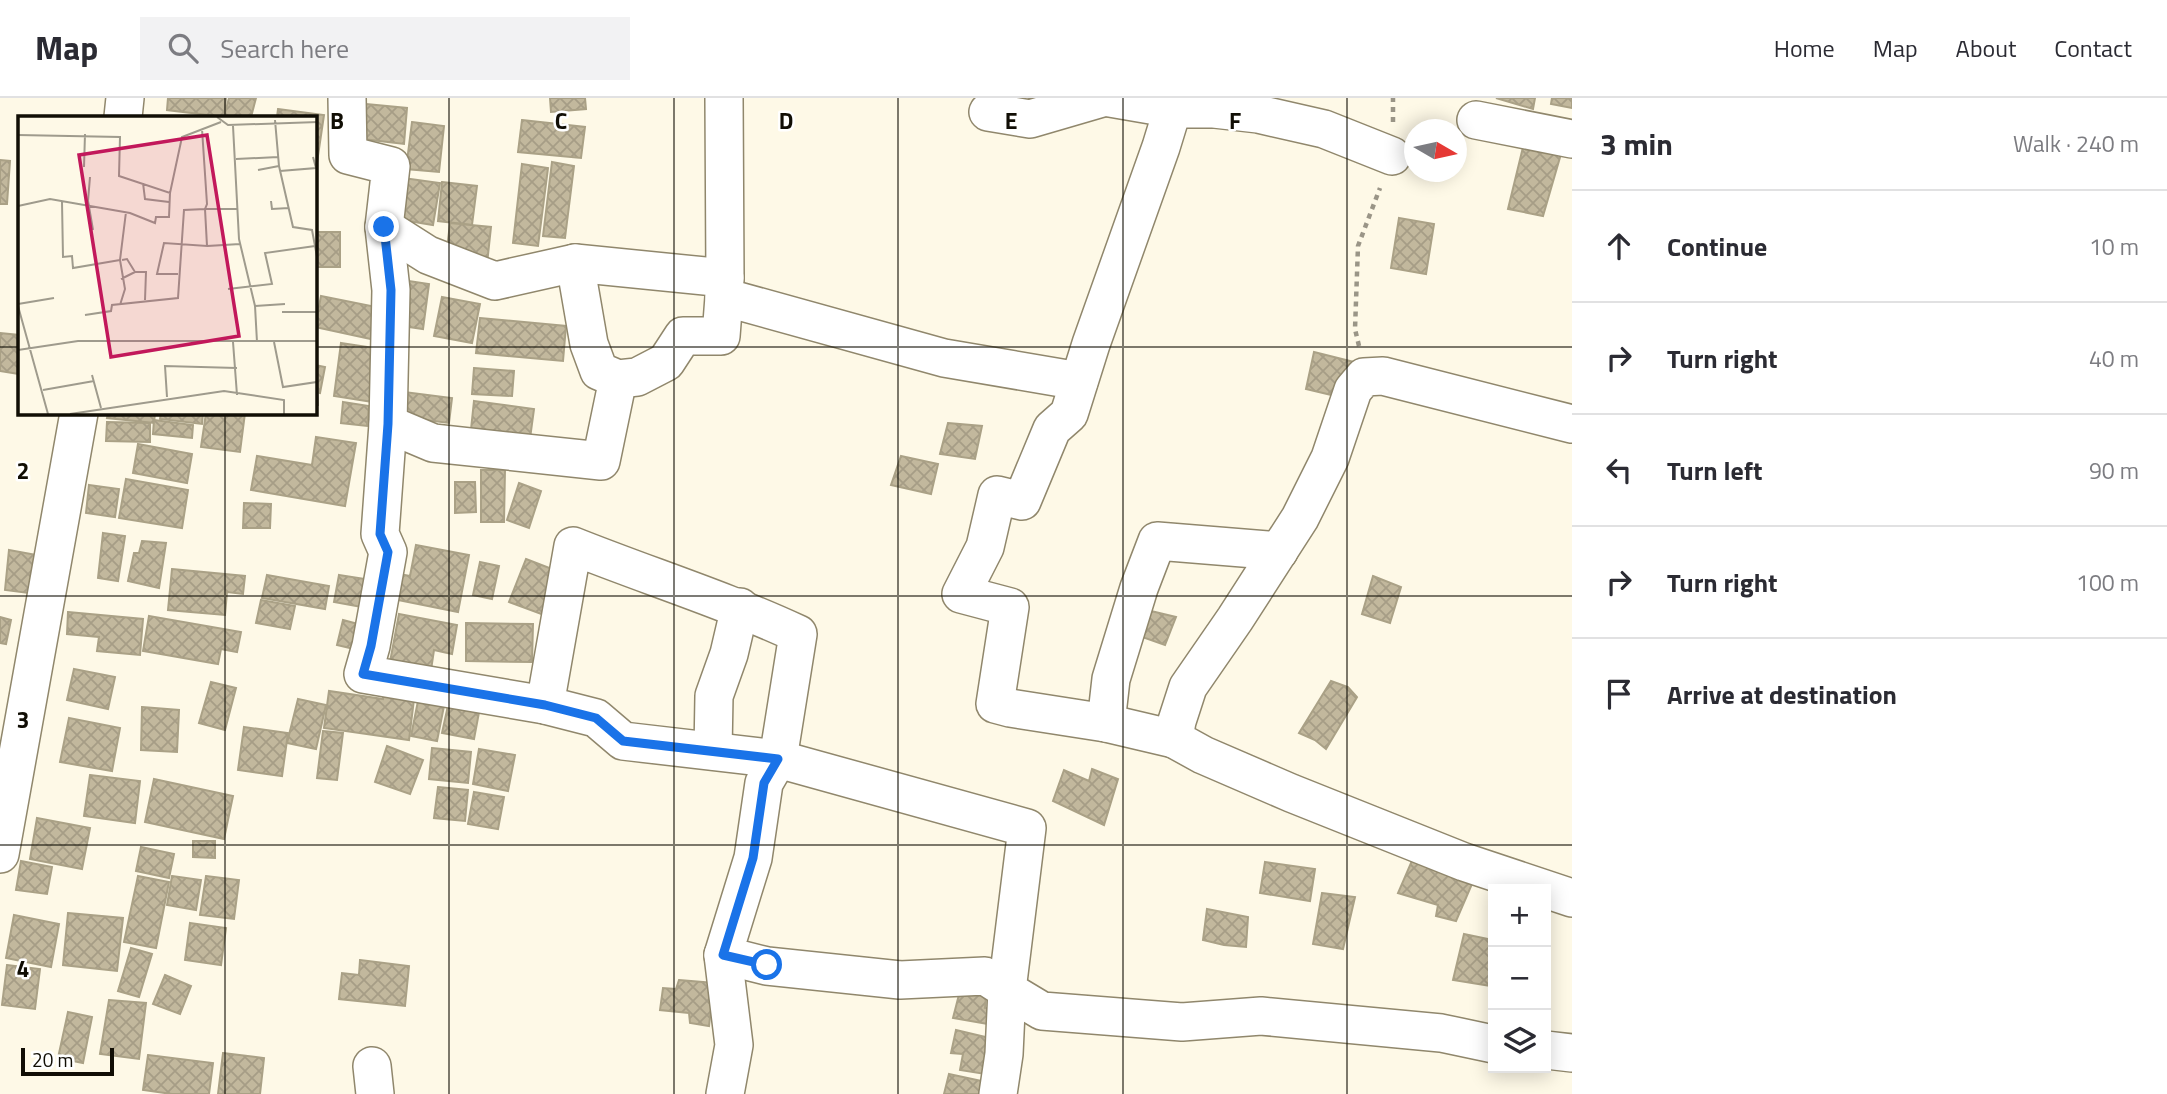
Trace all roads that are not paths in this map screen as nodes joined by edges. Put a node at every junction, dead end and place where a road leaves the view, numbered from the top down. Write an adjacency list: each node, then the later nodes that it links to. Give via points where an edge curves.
1 (125, 98): 8 (street)
2 (347, 98): 12 (street, via 348,155 391,166)
3 (724, 98): 14 (street)
4 (1102, 98): 7 (street, via 1030,119)
5 (1110, 98): 6 (street)
6 (1175, 103): 11 (street, via 1324,129); 16 (street)
7 (988, 112)
8 (123, 116)
9 (1476, 120): 10 (street)
10 (1572, 139)
11 (1392, 156)
12 (384, 227): 13 (street, via 428,255 495,281); 18 (street, via 391,290)
13 (575, 263): 14 (street); 15 (street, via 589,344 599,371)
14 (725, 288): 15 (street, via 721,336 682,335 666,362 637,377); 16 (street, via 944,358)
15 (618, 379): 18 (street, via 601,461 433,443)
16 (1079, 382): 23 (street, via 1069,414 1052,429 1022,501 997,495 985,547 961,594 1010,607 995,704)
17 (79, 415): 27 (street)
18 (388, 424): 22 (street, via 380,534 388,552 363,674)
19 (1572, 424): 20 (street, via 1383,376 1364,377 1353,390 1330,458)
20 (1279, 551): 23 (street, via 1157,541 1111,679); 24 (street, via 1188,687)
21 (740, 607): 22 (street, via 573,546); 25 (street, via 713,696); 26 (street, via 798,634)
22 (545, 705): 25 (street, via 596,718 623,741)
23 (1106, 723): 24 (street)
24 (1174, 739): 28 (street, via 1278,788 1464,862)
25 (713, 751): 26 (street)
26 (778, 759): 29 (street, via 764,783 753,858); 30 (street, via 1027,828)
27 (0, 854)
28 (1572, 898)
29 (723, 955): 30 (street, via 767,965 900,980 985,976); 34 (street, via 734,1045)
30 (1007, 990): 31 (street, via 1042,1011 1182,1022 1261,1016 1441,1033); 35 (street)
31 (1488, 1043)
32 (1551, 1051): 33 (street)
33 (1572, 1053)
34 (725, 1094)
35 (998, 1094)

